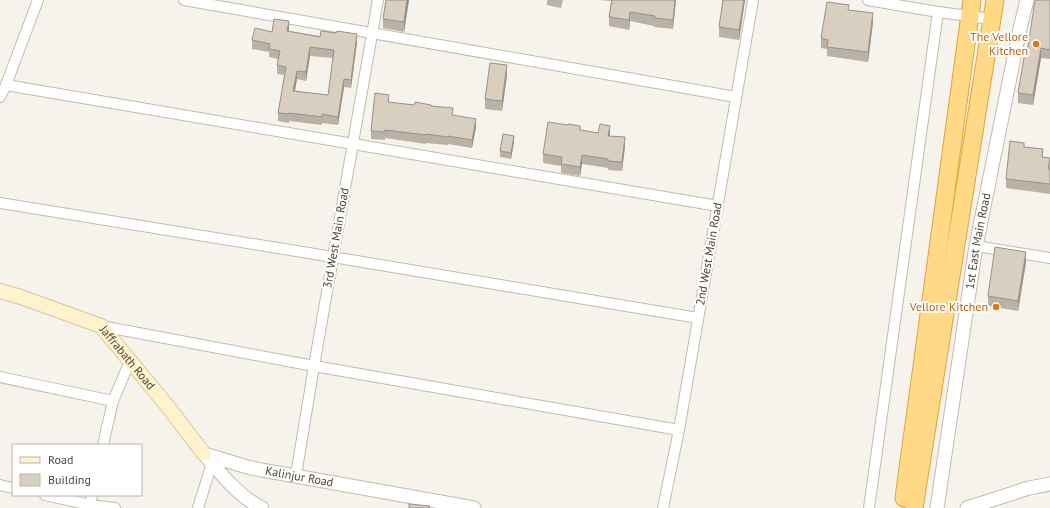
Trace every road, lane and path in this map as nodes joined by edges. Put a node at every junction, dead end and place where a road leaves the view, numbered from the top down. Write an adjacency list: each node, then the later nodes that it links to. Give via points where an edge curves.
1 (38, 0): 11 (street)
2 (184, 0): 10 (street)
3 (378, 0): 10 (street, 3rd West Main Road)
4 (752, 0): 13 (street, 2nd West Main Road)
5 (868, 0): 9 (street)
6 (1027, 0): 17 (street, 1st East Main Road, via 1018,33)
7 (996, 6): 8 (street); 43 (highway)
8 (971, 8): 9 (street); 42 (highway)
9 (938, 12): 41 (street)
10 (372, 33): 13 (street); 14 (street, 3rd West Main Road)
11 (6, 85): 12 (street); 14 (street)
12 (0, 97)
13 (736, 97): 16 (street, 2nd West Main Road)
14 (353, 144): 16 (street); 18 (street, 3rd West Main Road)
15 (0, 203): 18 (street)
16 (718, 206): 21 (street, 2nd West Main Road)
17 (976, 246): 19 (street); 44 (street, 1st East Main Road)
18 (333, 257): 21 (street); 24 (street, 3rd West Main Road)
19 (1050, 258)
20 (0, 291): 22 (main road, Jaffrabath Road, via 22,296)
21 (698, 318): 27 (street, 2nd West Main Road)
22 (101, 326): 23 (main road, Jaffrabath Road); 24 (street)
23 (130, 361): 26 (street); 29 (main road, Jaffrabath Road)
24 (314, 366): 27 (street); 30 (street, 3rd West Main Road)
25 (0, 377): 26 (street)
26 (113, 401): 28 (street)
27 (679, 430): 40 (street, 2nd West Main Road)
28 (103, 444)
29 (208, 459): 30 (street, Kalinjur Road); 37 (street); 38 (street, via 233,488)
30 (296, 475): 39 (street, Kalinjur Road)
31 (1050, 484): 45 (street)
32 (0, 485): 33 (street)
33 (12, 488)
34 (54, 496): 35 (street)
35 (91, 500): 36 (street)
36 (115, 508)
37 (198, 508)
38 (262, 508)
39 (474, 508)
40 (663, 508)
41 (869, 508)
42 (903, 508)
43 (914, 508)
44 (937, 508)
45 (967, 508)

